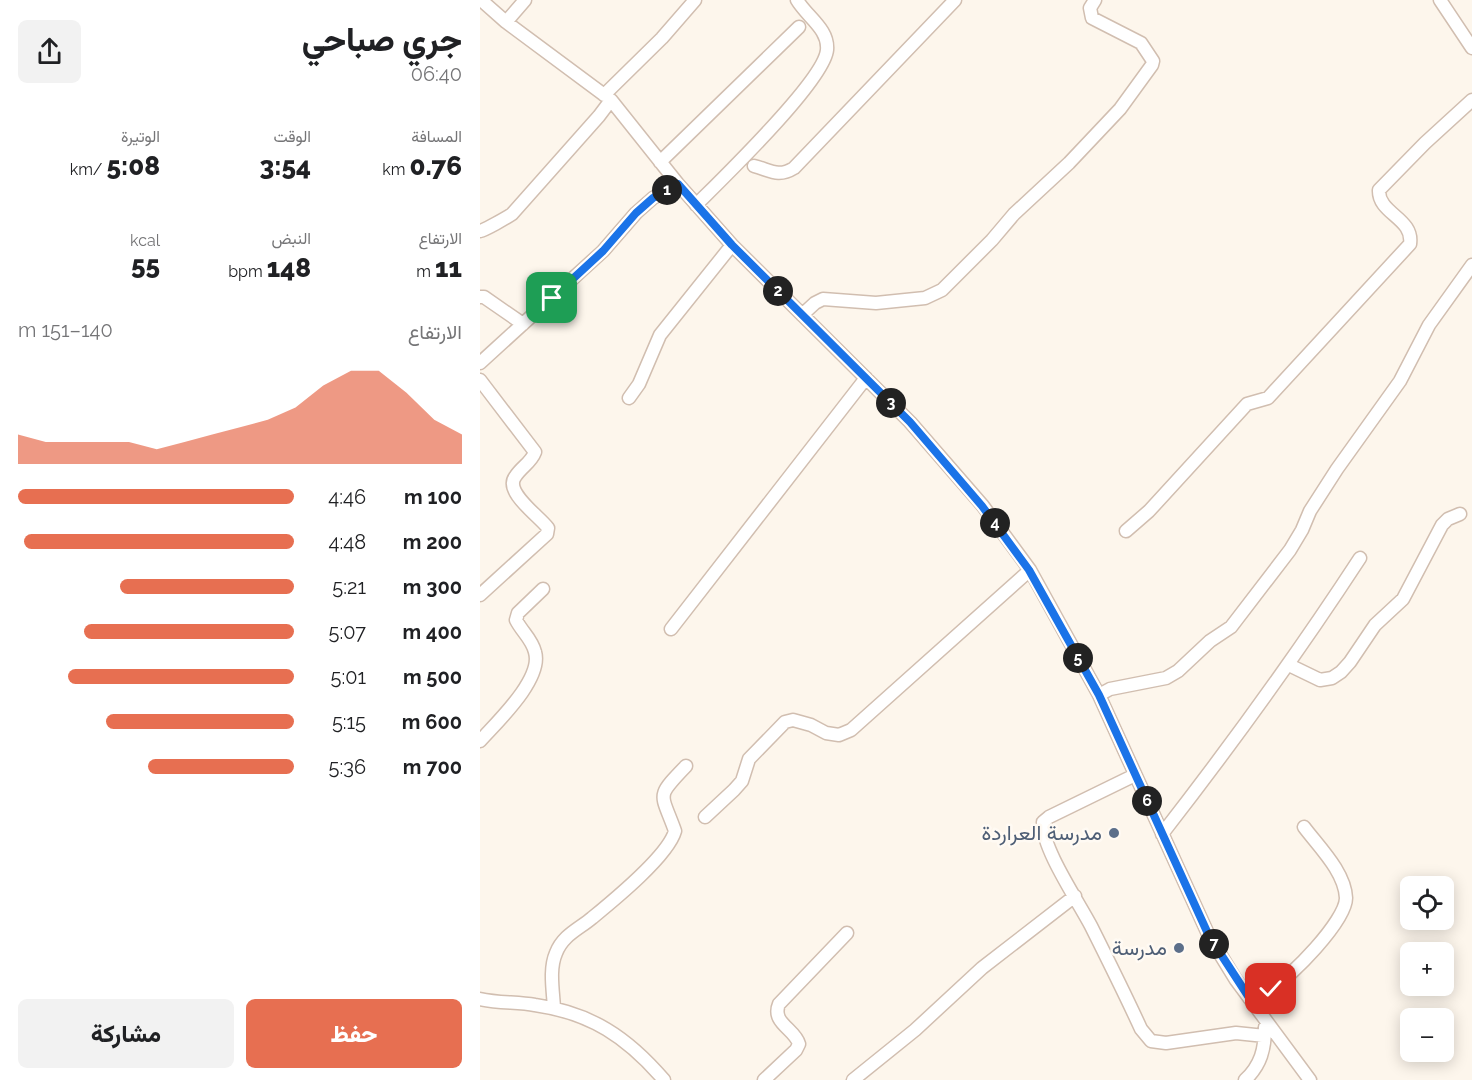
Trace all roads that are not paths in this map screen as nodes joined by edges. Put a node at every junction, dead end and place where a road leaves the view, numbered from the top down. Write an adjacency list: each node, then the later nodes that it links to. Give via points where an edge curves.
1 (481, 0): 8 (street)
2 (525, 0): 8 (street)
3 (695, 0): 11 (street)
4 (797, 0): 16 (street, via 824,32 827,51 819,70)
5 (955, 0): 14 (street, via 794,168 779,174)
6 (1095, 0): 21 (street, via 1090,8 1092,18 1141,43 1153,61 1120,109 942,290 925,298 876,303 823,299)
7 (1440, 0): 10 (street)
8 (506, 22): 11 (street)
9 (799, 27): 13 (street)
10 (1472, 48)
11 (607, 97): 13 (street); 17 (street, via 599,116 512,214)
12 (1472, 100): 28 (street, via 1379,190 1385,206 1407,226 1410,244 1268,398 1247,404)
13 (660, 162): 15 (street)
14 (754, 166)
15 (678, 184): 16 (street); 22 (street, via 636,213 603,251)
16 (696, 205): 18 (street)
17 (480, 231)
18 (732, 245): 21 (street); 26 (street, via 660,335)
19 (1472, 265): 35 (street, via 1429,325 1400,381 1317,500 1290,550 1231,627 1166,678 1110,689)
20 (480, 297): 22 (street)
21 (802, 315): 24 (street)
22 (523, 324): 23 (street)
23 (480, 363)
24 (866, 378): 30 (street, via 910,422 982,506); 33 (street)
25 (480, 380): 32 (street, via 535,452 514,477 513,492 548,528 547,534)
26 (629, 398)
27 (1460, 514): 34 (street, via 1442,525 1403,599 1375,625 1341,672 1320,680)
28 (1126, 531)
29 (1360, 558): 34 (street)
30 (1029, 570): 35 (street); 39 (street, via 851,730 839,735 793,720 785,722 749,759 735,790)
31 (543, 589): 36 (street, via 518,613 516,620 537,655 535,672 509,710)
32 (480, 595)
33 (670, 629)
34 (1288, 665): 41 (street)
35 (1099, 695): 38 (street)
36 (480, 741)
37 (686, 766): 46 (street, via 664,792 662,801 675,831 669,844 560,945 552,977)
38 (1135, 775): 41 (street); 42 (street, via 1043,822 1046,840)
39 (705, 818)
40 (1304, 827): 45 (street, via 1334,867 1343,886 1344,909 1317,946 1283,980)
41 (1162, 834): 45 (street, via 1209,936)
42 (1075, 896): 48 (street, via 1141,1029 1151,1041 1166,1043 1236,1033); 51 (street, via 982,968)
43 (847, 933): 50 (street, via 779,1004 778,1016 799,1044)
44 (480, 999): 46 (street)
45 (1250, 999): 47 (street)
46 (554, 1008): 49 (street, via 614,1032)
47 (1264, 1020): 48 (street); 53 (street)
48 (1265, 1036): 52 (street, via 1262,1059)
49 (664, 1080)
50 (764, 1080)
51 (853, 1080)
52 (1245, 1080)
53 (1310, 1080)

